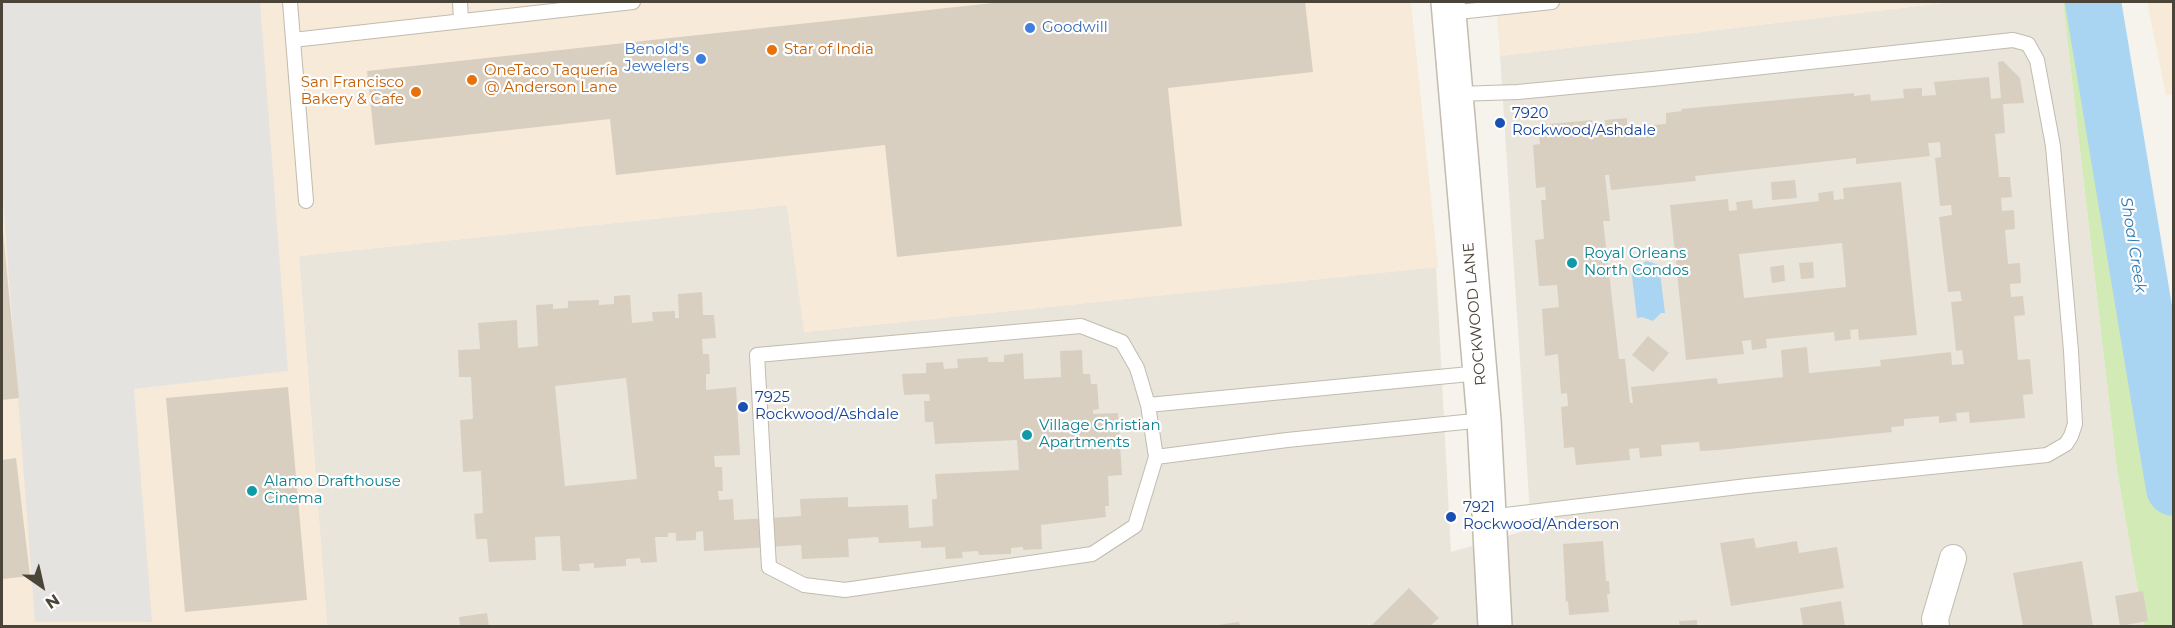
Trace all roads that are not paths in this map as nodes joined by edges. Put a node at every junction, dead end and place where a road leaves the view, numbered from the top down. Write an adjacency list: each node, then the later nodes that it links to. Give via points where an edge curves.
1 (290, 2): 7 (lane)
2 (460, 2): 6 (lane)
3 (633, 2): 6 (lane)
4 (1552, 2): 5 (lane)
5 (1448, 7): 8 (street, ROCKWOOD LANE)
6 (461, 21): 7 (lane)
7 (293, 40): 9 (lane)
8 (1456, 94): 10 (street, ROCKWOOD LANE); 14 (lane, via 1663,78 2013,40 2028,44 2037,60 2054,146 2071,351 2074,424 2066,444 2047,455)
9 (306, 201)
10 (1480, 373): 11 (lane); 12 (street, ROCKWOOD LANE)
11 (1148, 405): 13 (lane); 13 (lane, via 1137,368 1122,342 1082,326 757,355 769,567 804,585 844,590 1092,554 1136,526)
12 (1484, 420): 13 (lane); 14 (street, ROCKWOOD LANE)
13 (1156, 457)
14 (1489, 516): 16 (street, ROCKWOOD LANE)
15 (1953, 558): 17 (street)
16 (1495, 627)
17 (1936, 627)

